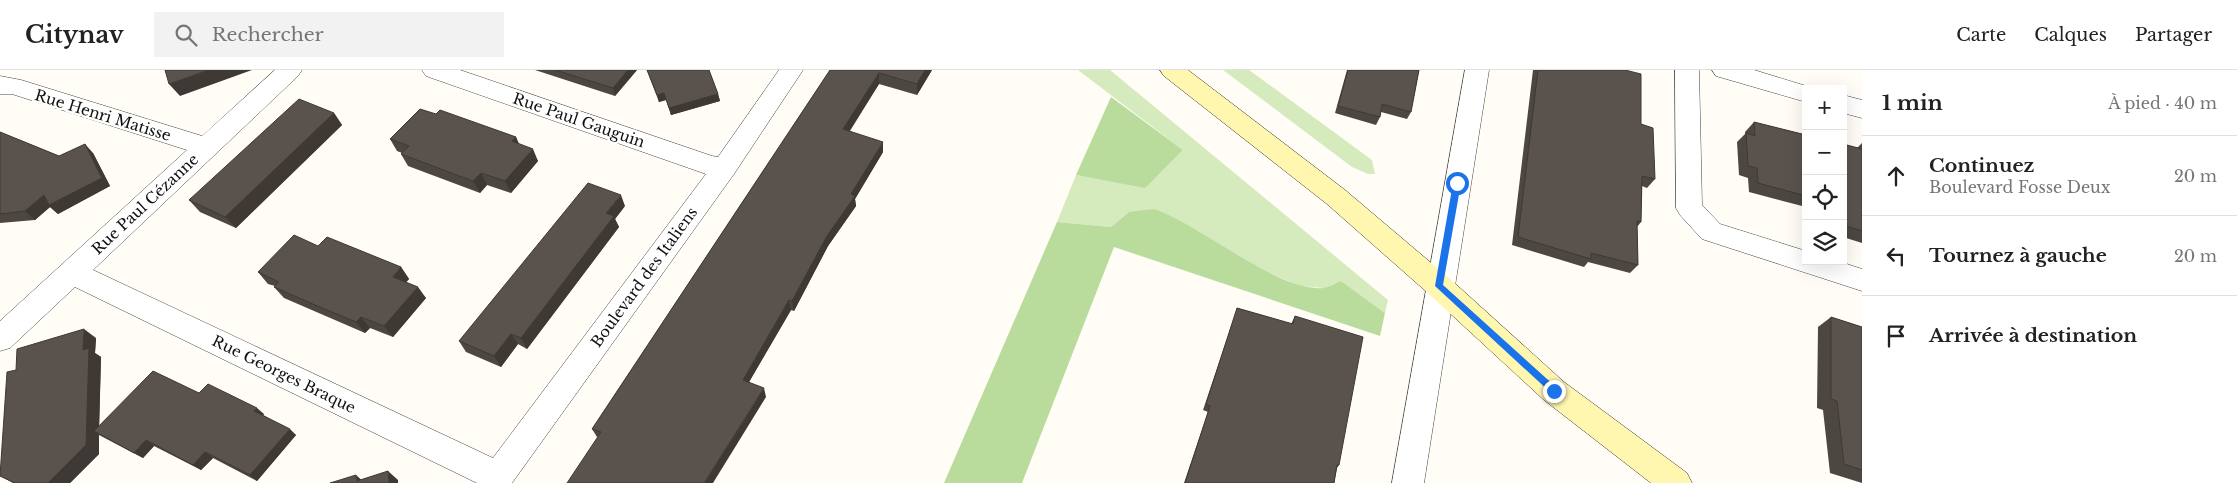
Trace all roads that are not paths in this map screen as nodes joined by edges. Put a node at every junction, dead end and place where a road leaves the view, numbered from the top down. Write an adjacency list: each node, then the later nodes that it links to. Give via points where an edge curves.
1 (290, 70): 12 (street, Rue Paul Cézanne)
2 (434, 70): 13 (street, Rue Paul Gauguin, via 711,166)
3 (791, 70): 13 (street, Boulevard des Italiens)
4 (1172, 70): 16 (main road, via 1336,197)
5 (1477, 70): 16 (street)
6 (1687, 70): 15 (street, via 1689,208 1711,232)
7 (1724, 70): 9 (street)
8 (0, 85): 12 (street, Rue Henri Matisse, via 13,86)
9 (1802, 92)
10 (1847, 105): 11 (street)
11 (1862, 109)
12 (206, 147): 14 (street, Rue Paul Cézanne)
13 (724, 167): 18 (street, Boulevard des Italiens)
14 (71, 272): 17 (street, Rue Paul Cézanne); 18 (street, Rue Georges Braque)
15 (1862, 280)
16 (1439, 286): 19 (street); 20 (main road, via 1554,391)
17 (0, 338)
18 (496, 480)
19 (1408, 483)
20 (1676, 483)

